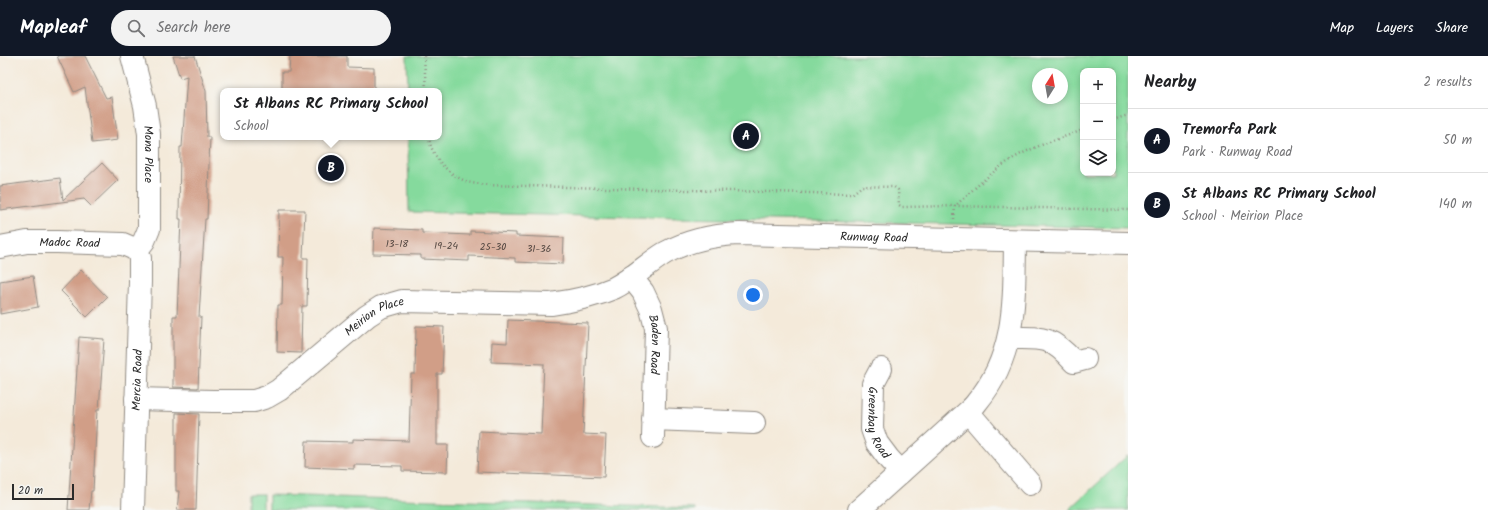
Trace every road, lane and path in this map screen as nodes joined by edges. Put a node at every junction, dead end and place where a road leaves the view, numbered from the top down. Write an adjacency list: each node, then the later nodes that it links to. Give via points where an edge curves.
1 (132, 56): 13 (street, Mona Place, via 145,106 149,134 149,228)
2 (424, 56): 3 (path)
3 (426, 88)
4 (1128, 115): 5 (path)
5 (1116, 119)
6 (1080, 131): 8 (path, via 1042,144 1012,159)
7 (429, 140): 8 (path, via 435,156 444,167 454,176 471,183 852,194 862,186 894,187 898,190 899,204 902,207)
8 (955, 206): 9 (path)
9 (1128, 210)
10 (1015, 241): 11 (street, Runway Road); 14 (street, Runway Road, via 720,235 666,253); 15 (street, Greenbay Road, via 1012,326)
11 (1128, 243)
12 (0, 247): 13 (street, Madoc Road, via 27,242 57,242 123,244)
13 (137, 250): 18 (street, Mercia Road, via 140,274)
14 (631, 277): 18 (street, Meirion Place, via 591,297 551,304 402,301 388,304 366,316 279,390 267,397 254,401); 20 (street, Baden Road, via 643,292 656,328 653,428)
15 (1009, 338): 16 (street, via 1051,341 1074,362); 19 (street, Greenbay Road, via 1000,364)
16 (1085, 359)
17 (881, 369): 21 (street, Greenbay Road, via 873,384 872,429 877,443)
18 (136, 399): 23 (street, Mercia Road)
19 (968, 412): 21 (street, Greenbay Road); 22 (street)
20 (754, 423)
21 (901, 472): 24 (street, Greenbay Road)
22 (1030, 484)
23 (133, 510)
24 (859, 510)

